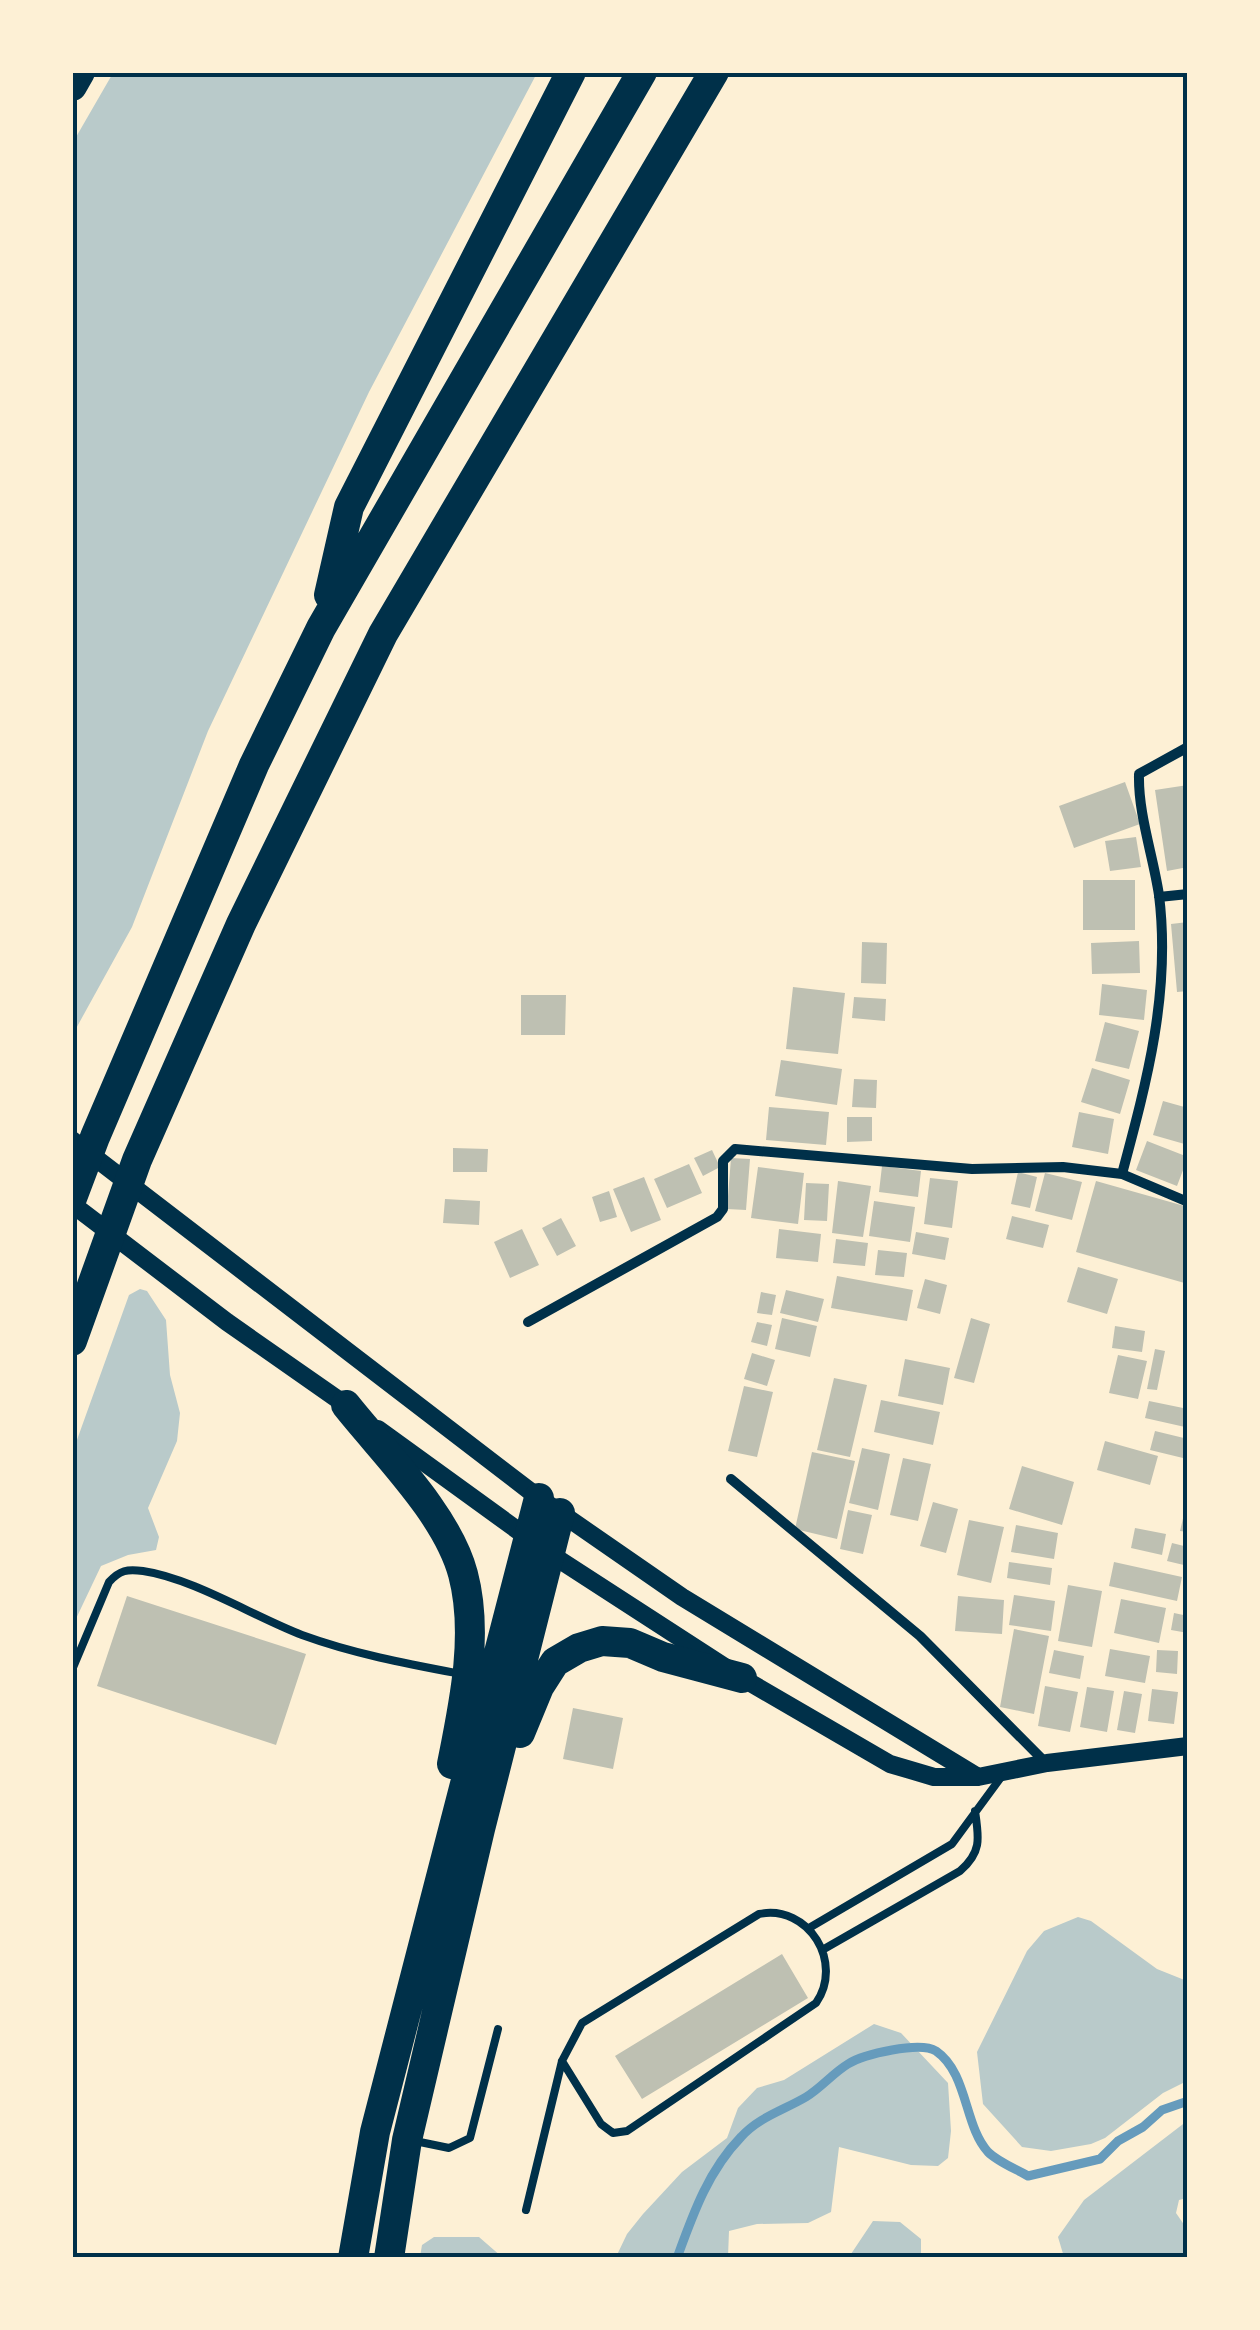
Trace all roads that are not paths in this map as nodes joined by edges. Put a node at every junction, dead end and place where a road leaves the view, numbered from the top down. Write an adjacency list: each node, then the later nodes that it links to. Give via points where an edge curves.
1 (80, 72): 5 (highway)
2 (571, 72): 6 (highway, via 349,508)
3 (642, 72): 6 (highway)
4 (714, 72): 15 (highway, via 383,634 136,1160)
5 (72, 86)
6 (322, 628): 10 (highway)
7 (1188, 747): 9 (street, via 1138,774)
8 (1188, 894): 9 (street)
9 (1159, 897): 11 (street, via 1162,993)
10 (84, 1138): 12 (highway); 18 (street)
11 (1122, 1174): 13 (street); 14 (street, via 972,1170 735,1149 723,1161 723,1209 716,1218)
12 (72, 1201): 16 (street)
13 (1188, 1202)
14 (528, 1322)
15 (72, 1341)
16 (346, 1405): 19 (street); 21 (highway, via 426,1505 462,1573 470,1628)
17 (731, 1479): 24 (street, via 920,1636)
18 (550, 1506): 19 (highway); 26 (street, via 682,1597)
19 (540, 1546): 22 (street); 28 (highway); 29 (highway)
20 (72, 1670): 21 (lane, via 110,1582 128,1570 213,1595 303,1635)
21 (466, 1674): 29 (highway)
22 (742, 1678): 26 (street, via 890,1764 934,1778); 28 (highway, via 630,1643 578,1648 556,1662 538,1686)
23 (1188, 1746): 24 (street)
24 (1047, 1764): 25 (street)
25 (1003, 1774): 26 (street); 27 (lane)
26 (978, 1777)
27 (975, 1811): 30 (lane, via 952,1844); 31 (lane, via 973,1860)
28 (480, 1830): 35 (highway)
29 (430, 1920): 34 (highway)
30 (809, 1928): 31 (lane); 33 (lane, via 790,1915 759,1914 582,2022)
31 (824, 1949): 33 (lane, via 826,1989 816,2003 627,2131 613,2133 601,2124)
32 (498, 2029): 35 (lane, via 470,2138 448,2148)
33 (562, 2061): 36 (lane)
34 (375, 2132): 35 (lane); 37 (highway)
35 (407, 2140): 38 (highway)
36 (526, 2210)
37 (353, 2258)
38 (389, 2258)

